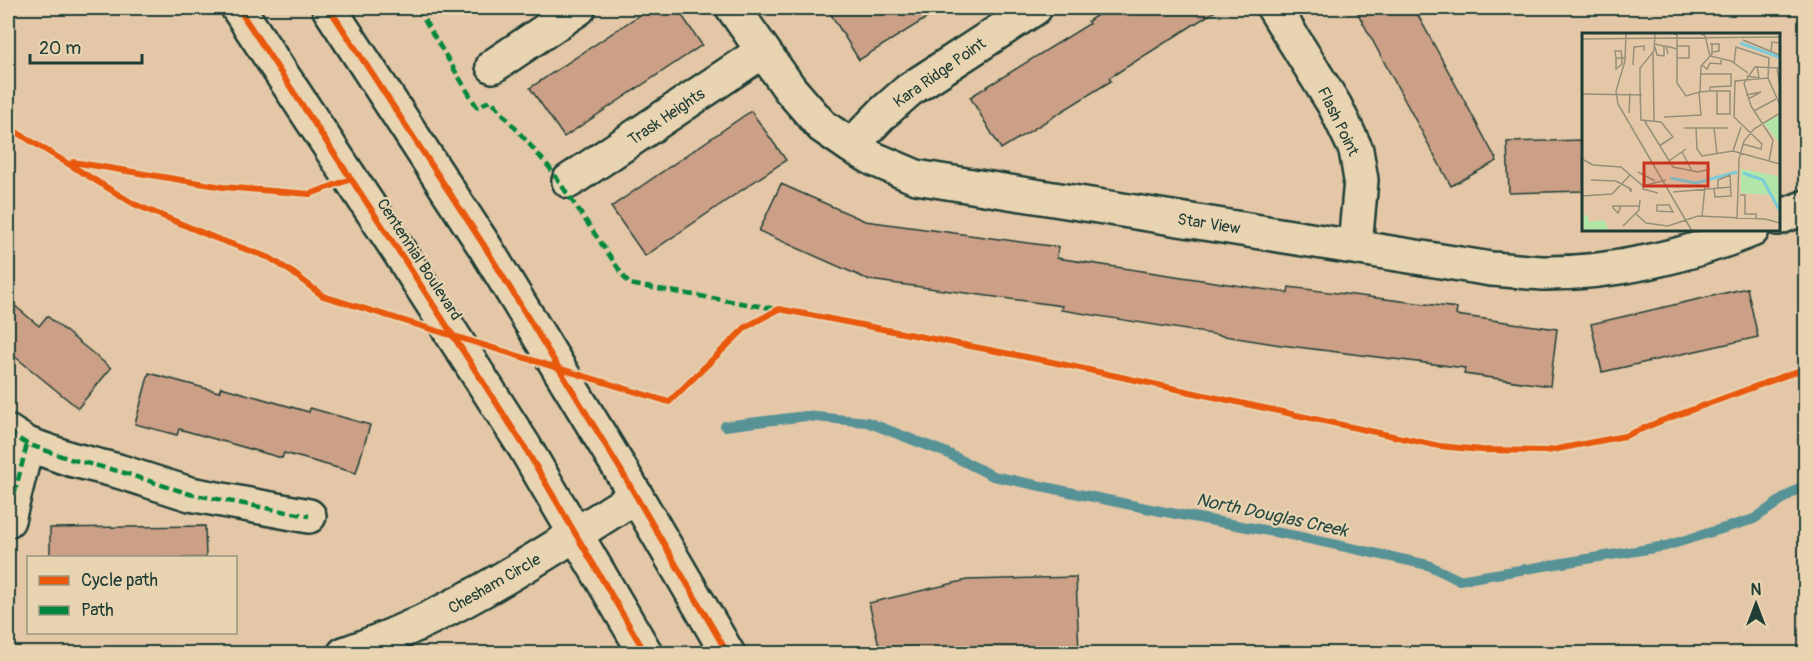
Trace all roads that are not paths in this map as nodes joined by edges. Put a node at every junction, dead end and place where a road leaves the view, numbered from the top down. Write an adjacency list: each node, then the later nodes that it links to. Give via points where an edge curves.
1 (238, 8): 19 (street, Centennial Boulevard, via 524,446)
2 (329, 8): 16 (street, via 485,247)
3 (579, 8): 8 (street)
4 (733, 8): 7 (street, Star View)
5 (1035, 8): 9 (street, Kara Ridge Point, via 909,90)
6 (1274, 8): 14 (street, Flash Point, via 1335,106 1356,150 1361,180)
7 (763, 51): 9 (street, Star View, via 822,126); 10 (street, Trask Heights)
8 (493, 66)
9 (851, 146): 14 (street, Star View, via 916,177)
10 (569, 181)
11 (1806, 207): 12 (street)
12 (1780, 218)
13 (1750, 231): 14 (street, Star View, via 1717,244 1643,263 1543,273 1491,269)
14 (1355, 246)
15 (17, 438): 17 (street, via 70,459 190,494); 18 (street)
16 (629, 484): 19 (street, Chesham Circle); 22 (street)
17 (309, 516)
18 (8, 520)
19 (575, 534): 20 (street, Chesham Circle, via 450,609); 21 (street, Centennial Boulevard)
20 (344, 654)
21 (646, 654)
22 (728, 654)

